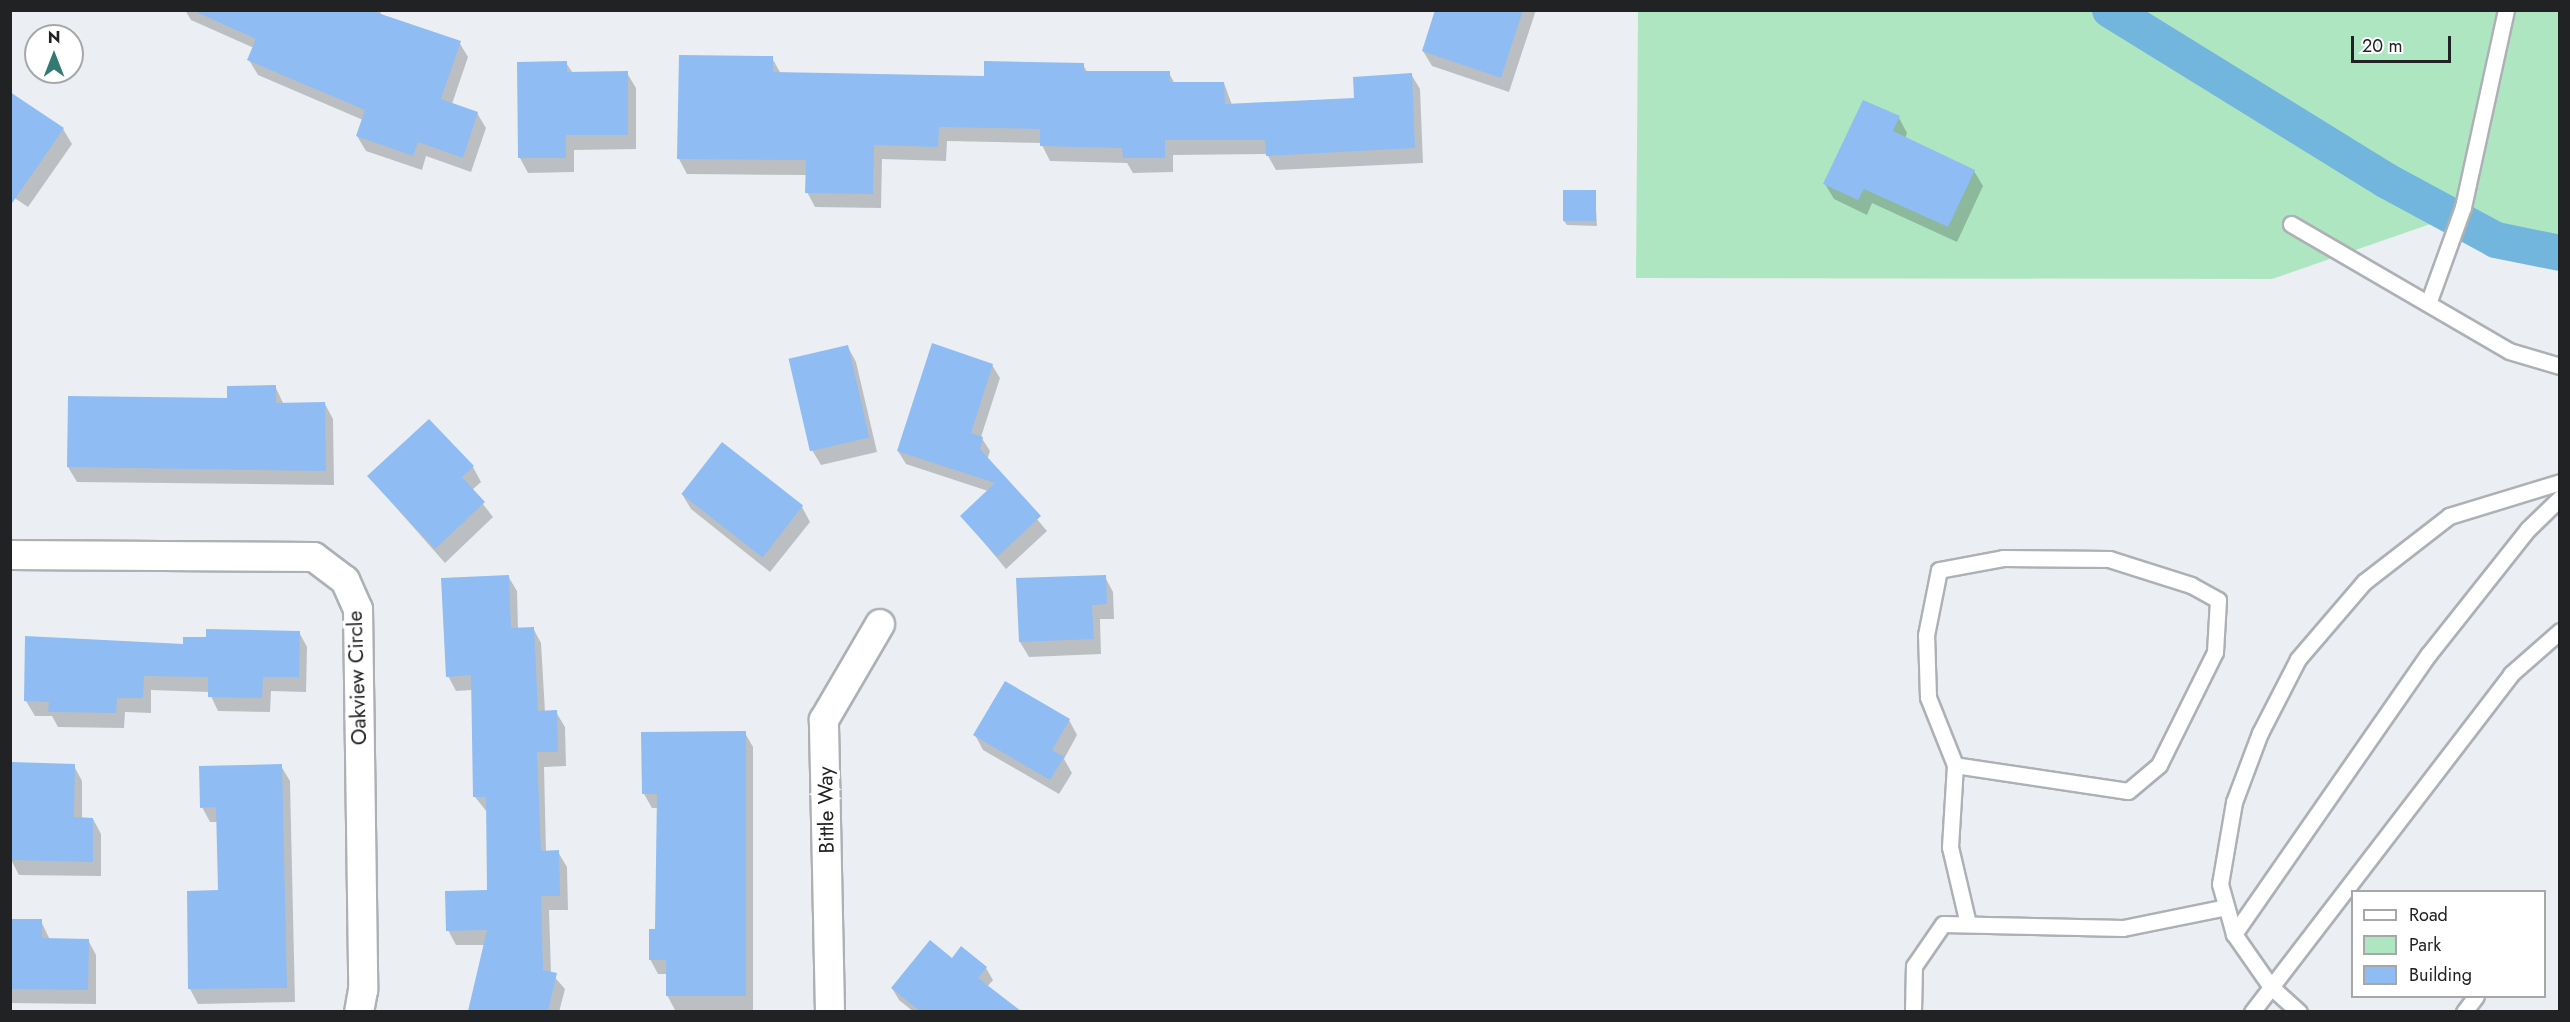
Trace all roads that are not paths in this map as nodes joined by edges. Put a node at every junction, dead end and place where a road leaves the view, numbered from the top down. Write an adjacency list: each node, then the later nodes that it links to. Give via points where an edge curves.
1 (2506, 10): 3 (lane, via 2463,207)
2 (2291, 224): 3 (lane)
3 (2429, 301): 4 (lane, via 2509,351)
4 (2559, 366)
5 (2559, 482): 11 (lane, via 2449,516 2364,582 2298,659 2234,802 2220,884)
6 (2559, 498): 13 (lane, via 2528,529 2428,655)
7 (10, 555): 16 (street, Oakview Circle, via 314,557 345,580 358,609 363,990)
8 (880, 624): 17 (street, Bittle Way, via 824,720)
9 (2559, 631): 14 (lane, via 2511,674)
10 (1955, 765): 10 (lane, via 2128,791 2159,765 2215,652 2218,600 2191,585 2109,559 2003,558 1939,570 1926,634 1928,697); 12 (lane, via 1950,847)
11 (2226, 907): 12 (lane, via 2123,928); 13 (lane)
12 (1968, 924): 18 (lane, via 1943,924 1914,966)
13 (2234, 934): 14 (lane)
14 (2271, 987): 19 (lane); 20 (lane)
15 (2474, 998): 21 (lane)
16 (359, 1011)
17 (830, 1011)
18 (1913, 1011)
19 (2252, 1011)
20 (2299, 1011)
21 (2464, 1011)

